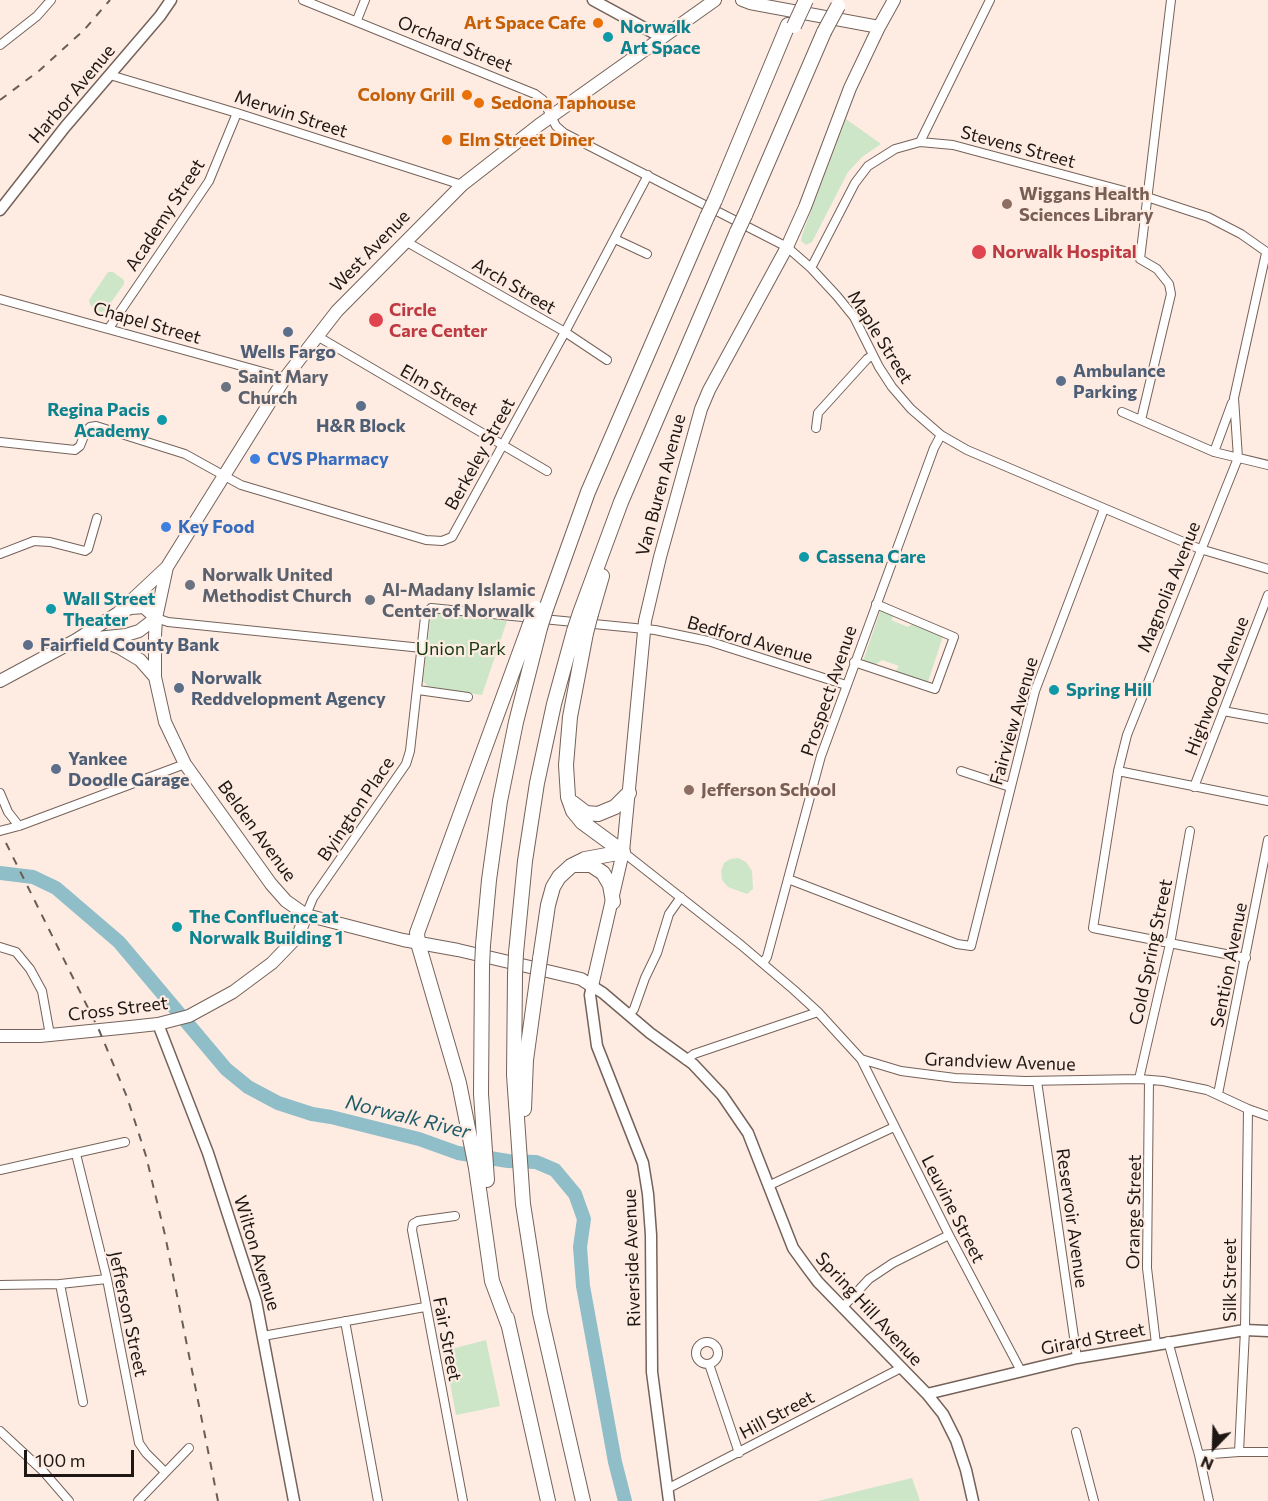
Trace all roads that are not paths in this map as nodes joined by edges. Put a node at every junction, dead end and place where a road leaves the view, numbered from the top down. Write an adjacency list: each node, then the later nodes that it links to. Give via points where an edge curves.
1 (51, 0): 18 (street)
2 (171, 0): 19 (main road, Harbor Avenue)
3 (303, 0): 14 (street, Orchard Street)
4 (365, 0): 14 (street)
5 (593, 0): 17 (main road)
6 (715, 0): 17 (main road, West Avenue)
7 (742, 0): 16 (main road)
8 (798, 0): 15 (highway)
9 (806, 0): 15 (highway, bridge)
10 (894, 0): 16 (main road, Van Buren Avenue)
11 (990, 0): 22 (street)
12 (1171, 0): 25 (street)
13 (837, 3): 66 (highway, bridge, via 604,545)
14 (357, 20): 21 (street, Orchard Street, via 528,91 543,100)
15 (791, 26): 64 (highway, bridge, via 609,443)
16 (879, 27): 29 (main road, Van Buren Avenue, via 850,88)
17 (661, 37): 21 (main road, West Avenue)
18 (0, 45)
19 (110, 75): 20 (street, Merwin Street); 26 (main road, Harbor Avenue)
20 (237, 113): 24 (street, Merwin Street); 35 (street, Academy Street, via 209,181)
21 (551, 117): 23 (street, Maple Street, via 564,133); 24 (main road, West Avenue)
22 (920, 142): 25 (street, Stevens Street, via 952,145); 32 (street, Stevens Street, via 895,149 868,166 855,183)
23 (648, 175): 27 (street, Berkeley Street); 29 (street, Maple Street)
24 (462, 185): 28 (main road, West Avenue)
25 (1147, 196): 30 (street, Stevens Street, via 1208,217); 43 (street, via 1140,259 1157,269 1169,284 1171,294)
26 (0, 210)
27 (615, 239): 31 (street); 36 (street, Berkeley Street)
28 (405, 241): 36 (street, Arch Street); 37 (main road, West Avenue)
29 (787, 247): 32 (street, Maple Street); 65 (main road, Van Buren Avenue, via 704,400)
30 (1267, 253): 33 (street, Stevens Street)
31 (646, 254)
32 (811, 268): 38 (street, Maple Street, via 854,317)
33 (1265, 274): 41 (street, Magnolia Avenue)
34 (0, 298): 35 (street, Chapel Street)
35 (109, 328): 40 (street, Chapel Street)
36 (565, 332): 39 (street, Arch Street); 47 (street, Berkeley Street)
37 (317, 336): 40 (main road, West Avenue); 47 (street, Elm Street)
38 (873, 356): 44 (street, via 818,412); 45 (street, Maple Street, via 900,397)
39 (607, 360)
40 (285, 378): 52 (main road, West Avenue)
41 (1234, 398): 48 (street, Magnolia Avenue); 49 (street, Magnolia Avenue)
42 (1122, 412): 43 (street)
43 (1141, 420): 48 (street)
44 (816, 428)
45 (941, 435): 53 (street, Maple Street); 60 (street, Prospect Avenue)
46 (0, 441): 52 (street, Berkeley Street, via 75,450 86,431 96,426 185,454)
47 (503, 444): 51 (street, Elm Street); 52 (street, Berkeley Street, via 452,537 442,541 426,540)
48 (1214, 452): 49 (street)
49 (1238, 458): 50 (street); 55 (street, Magnolia Avenue)
50 (1268, 465)
51 (547, 471)
52 (223, 477): 57 (main road, West Avenue)
53 (1104, 509): 55 (street, Maple Street); 81 (street, Fairview Avenue, via 1035,691)
54 (97, 518): 56 (street, via 85,551 34,541)
55 (1200, 549): 58 (street, Maple Street); 80 (street, Magnolia Avenue, via 1127,735)
56 (0, 554)
57 (167, 567): 62 (main road); 63 (main road, West Avenue)
58 (1268, 570)
59 (1268, 594): 76 (street, Highwood Avenue)
60 (876, 604): 70 (street, Prospect Avenue); 70 (street, via 954,637 935,689)
61 (431, 608): 65 (street, Bedford Avenue); 69 (street, Byington Place, via 426,615)
62 (118, 613): 63 (main road, via 144,607); 68 (main road)
63 (156, 618): 67 (main road, via 139,631); 69 (street); 71 (main road, Belden Avenue)
64 (535, 627): 97 (highway, via 418,926); 122 (highway, bridge, via 504,783 483,945 480,1041)
65 (644, 629): 73 (street, Bedford Avenue, via 708,641); 84 (main road, Van Buren Avenue)
66 (580, 632): 85 (highway, via 566,765); 117 (highway, bridge, via 554,704 525,861 516,953 513,1057)
67 (95, 639): 68 (main road); 71 (main road, via 140,660)
68 (76, 640): 72 (main road)
69 (422, 648): 74 (street, Byington Place)
70 (854, 662): 73 (street, Prospect Avenue)
71 (155, 677): 78 (main road, Belden Avenue, via 165,722)
72 (0, 681)
73 (846, 685): 93 (street, Prospect Avenue, via 815,775)
74 (418, 690): 75 (street); 96 (street, Byington Place, via 406,764 313,898)
75 (468, 697)
76 (1223, 711): 77 (street); 82 (street, Highwood Avenue)
77 (1268, 719)
78 (185, 764): 87 (street); 96 (main road, Belden Avenue, via 276,890)
79 (961, 771): 81 (street)
80 (1118, 771): 82 (street); 98 (street, Magnolia Avenue, via 1093,928)
81 (1010, 787): 93 (street, Fairview Avenue, via 971,946)
82 (1194, 787): 86 (street)
83 (0, 793): 87 (street)
84 (629, 793): 85 (highway, via 615,807 598,814 581,811); 91 (main road, Van Buren Avenue)
85 (568, 797): 91 (highway, via 582,822)
86 (1268, 801)
87 (19, 826): 88 (street)
88 (3, 831)
89 (1190, 831): 98 (street, Cold Spring Street)
90 (1268, 840): 100 (street, Sention Avenue)
91 (624, 852): 92 (highway, via 590,857); 94 (street); 95 (main road, Van Buren Avenue)
92 (571, 866): 95 (highway, via 586,864 599,869 608,880); 117 (highway, bridge, via 559,877 551,893)
93 (788, 879): 101 (street, Prospect Avenue)
94 (681, 897): 101 (street); 104 (street, via 669,914 657,953)
95 (613, 903): 102 (main road, Van Buren Avenue)
96 (306, 915): 97 (main road, Belden Avenue); 105 (main road, Cross Street, via 298,936 272,963 233,992 210,1006)
97 (418, 943): 102 (main road, Belden Avenue, via 581,979); 122 (highway, via 454,1064)
98 (1170, 944): 100 (street); 110 (street, Cold Spring Street)
99 (0, 947): 106 (street, via 16,952 30,969 42,991)
100 (1246, 958): 113 (street, Sention Avenue)
101 (763, 963): 103 (street)
102 (592, 986): 104 (main road, Spring Hill Avenue); 150 (main road, Riverside Avenue, via 597,1046 643,1163 648,1194 652,1372)
103 (818, 1012): 108 (street); 109 (street)
104 (629, 1016): 108 (main road, Spring Hill Avenue)
105 (158, 1024): 106 (main road, Cross Street); 133 (main road, Wilton Avenue, via 232,1223)
106 (50, 1035): 107 (main road, Cross Street)
107 (0, 1036)
108 (686, 1059): 121 (main road, Spring Hill Avenue, via 722,1095 748,1133)
109 (861, 1059): 112 (street, Grandview Avenue, via 924,1075); 116 (street, Leuvine Street)
110 (1139, 1079): 111 (street, Grandview Avenue); 112 (street, Grandview Avenue)
111 (1149, 1080): 113 (street, Grandview Avenue, via 1184,1084); 135 (street, Orange Street, via 1147,1268)
112 (1037, 1081): 136 (street, Reservoir Avenue)
113 (1218, 1094): 114 (street, Grandview Avenue)
114 (1248, 1109): 115 (street, Grandview Avenue); 131 (street, Silk Street)
115 (1268, 1116)
116 (894, 1127): 121 (street); 124 (street, Leuvine Street)
117 (520, 1130): 157 (highway, via 523,1204 544,1331)
118 (125, 1142): 119 (street)
119 (76, 1154): 120 (street); 125 (street, Jefferson Street)
120 (0, 1170)
121 (770, 1185): 129 (main road, Spring Hill Avenue, via 793,1248)
122 (484, 1196): 156 (highway)
123 (455, 1216): 128 (street, Fair Street, via 418,1221 412,1227)
124 (949, 1235): 129 (street, via 869,1279); 139 (street, Leuvine Street)
125 (107, 1279): 126 (street); 149 (street, Jefferson Street, via 139,1443)
126 (60, 1284): 127 (street); 141 (street)
127 (0, 1286)
128 (425, 1307): 130 (street); 155 (street, Fair Street)
129 (842, 1308): 138 (main road, Spring Hill Avenue)
130 (345, 1321): 133 (street); 154 (street)
131 (1245, 1330): 132 (main road, Girard Street); 134 (main road, Girard Street); 145 (street, Silk Street)
132 (1268, 1330)
133 (263, 1336): 153 (main road, Wilton Avenue)
134 (1168, 1341): 135 (main road, Girard Street); 148 (street)
135 (1156, 1344): 136 (main road, Girard Street)
136 (1077, 1358): 139 (main road, Girard Street)
137 (709, 1364): 147 (street)
138 (901, 1368): 140 (main road, Spring Hill Avenue); 147 (street, Hill Street)
139 (1021, 1371): 140 (main road, Girard Street)
140 (927, 1394): 159 (main road, Spring Hill Avenue, via 956,1440)
141 (83, 1402)
142 (0, 1431): 151 (street)
143 (1077, 1432): 160 (street)
144 (189, 1448): 149 (street)
145 (1239, 1452): 146 (street); 148 (street)
146 (1268, 1452)
147 (739, 1453): 150 (street, Hill Street)
148 (1199, 1455): 161 (street)
149 (165, 1472): 152 (street)
150 (668, 1490): 158 (main road, Riverside Avenue)
151 (69, 1501)
152 (138, 1501)
153 (294, 1501)
154 (378, 1501)
155 (463, 1501)
156 (548, 1501)
157 (583, 1501)
158 (669, 1501)
159 (973, 1501)
160 (1094, 1501)
161 (1209, 1501)

